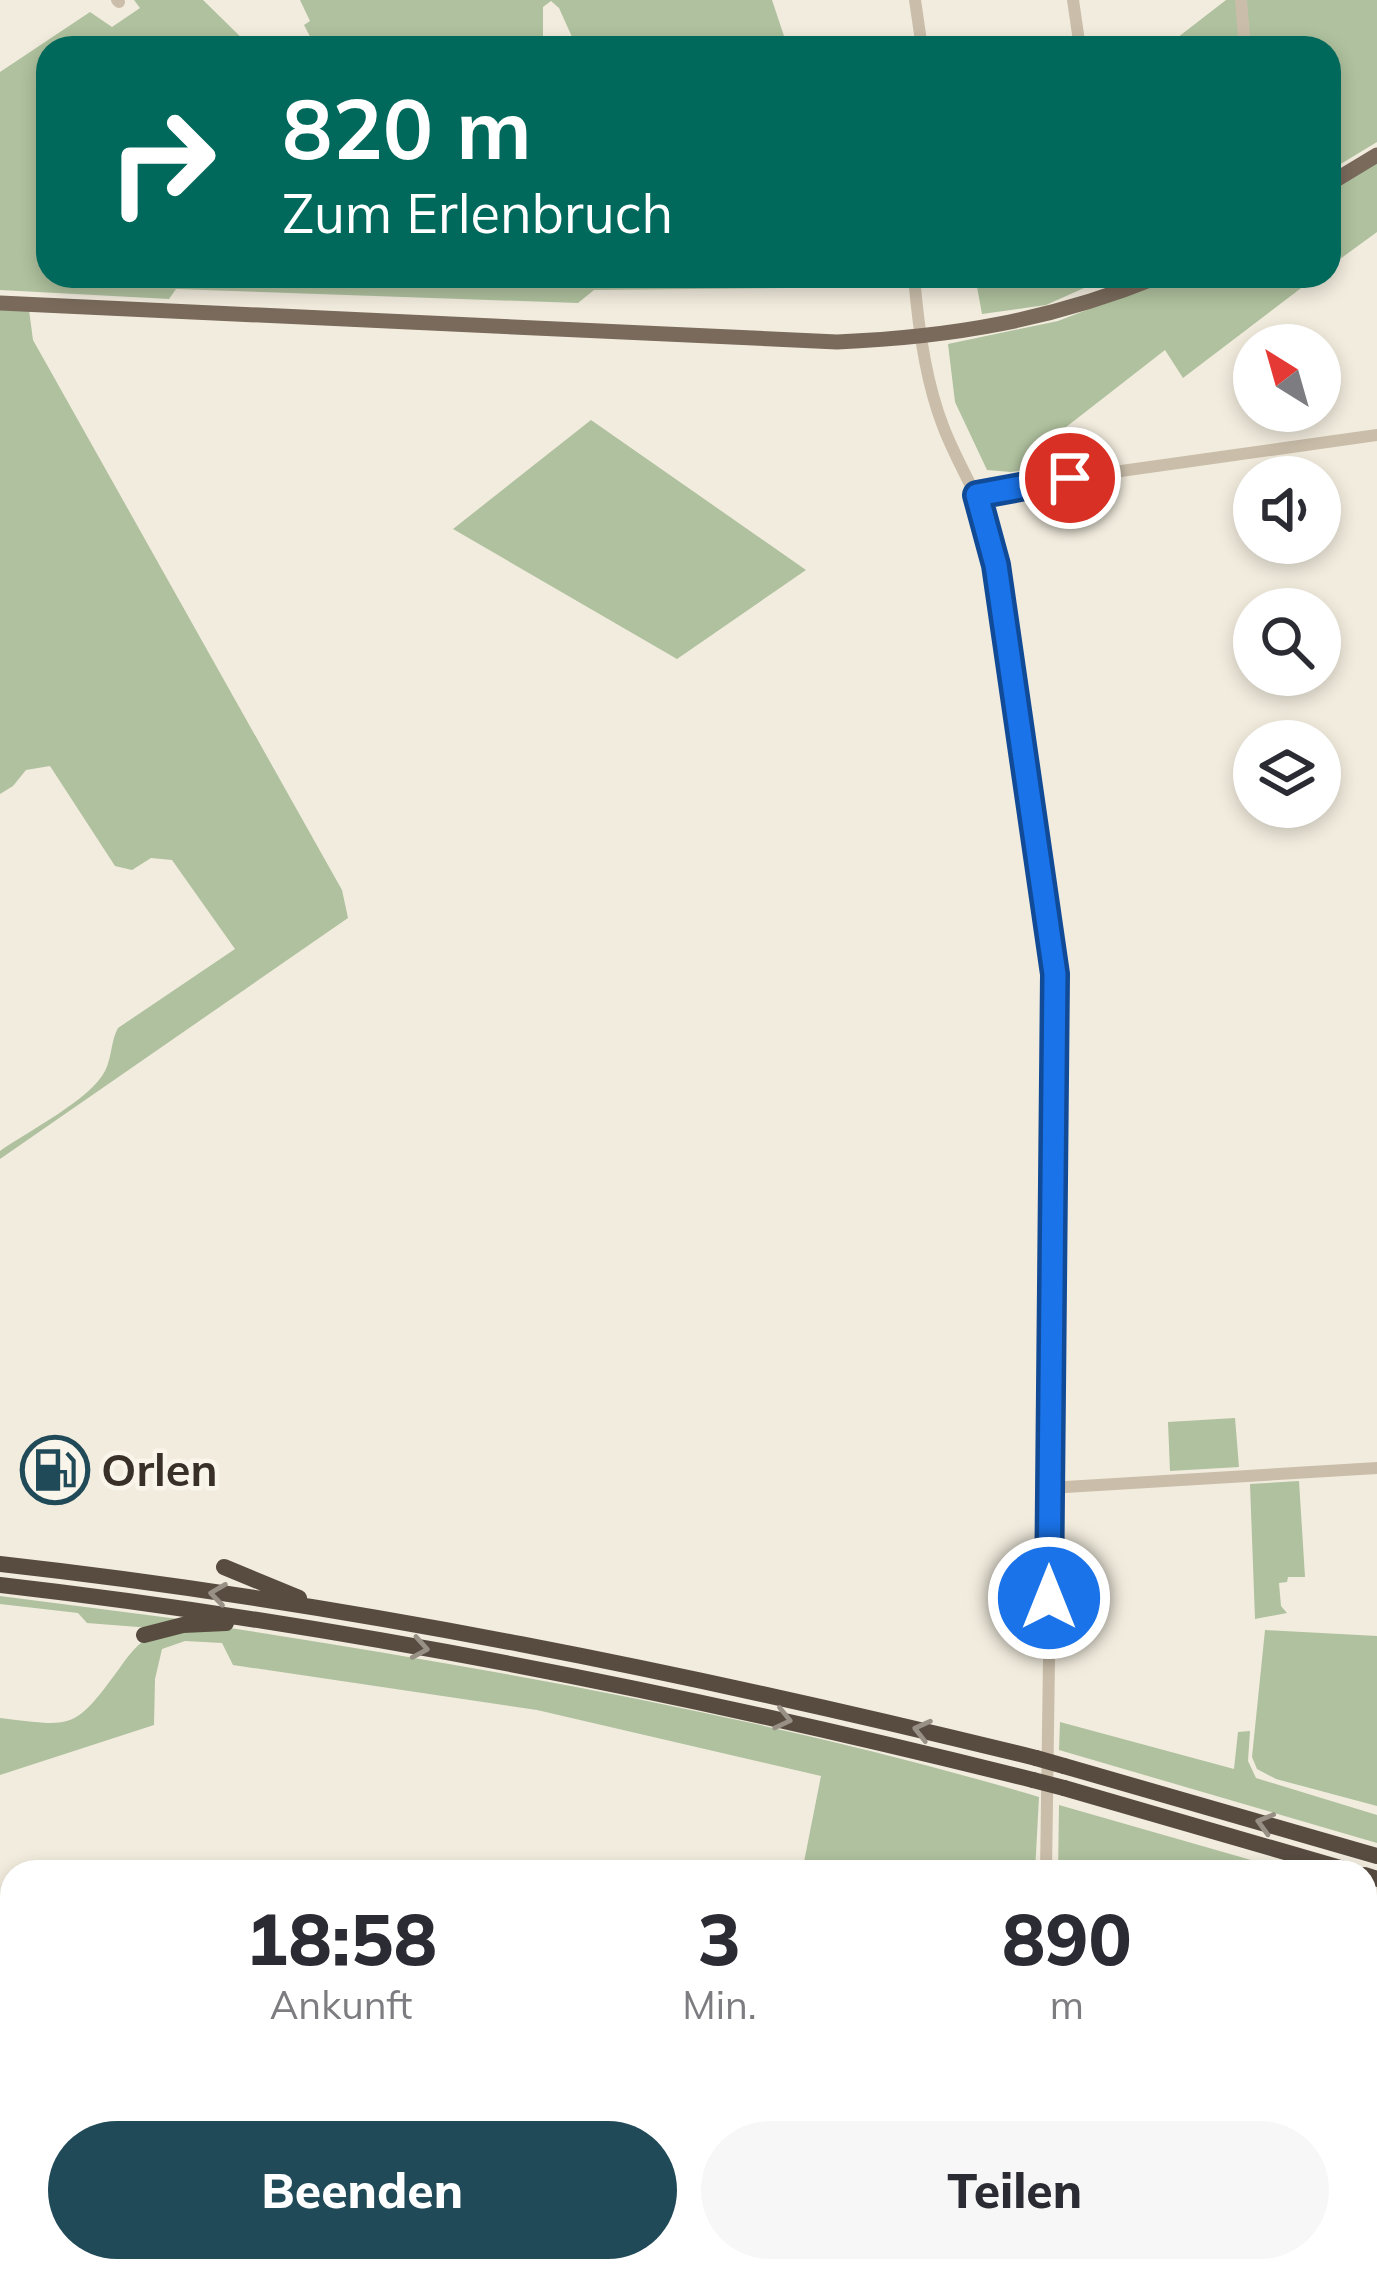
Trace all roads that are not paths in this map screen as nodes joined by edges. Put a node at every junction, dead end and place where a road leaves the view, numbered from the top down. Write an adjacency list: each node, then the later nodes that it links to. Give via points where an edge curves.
1 (915, 0): 4 (street)
2 (1073, 0): 5 (street)
3 (1240, 0): 6 (street)
4 (920, 36)
5 (1078, 36)
6 (1244, 36)
7 (1377, 155): 8 (main road)
8 (1341, 177)
9 (916, 288): 12 (street)
10 (1130, 288): 12 (main road, via 1043,316)
11 (0, 303): 12 (main road, via 754,340)
12 (922, 337): 14 (street, via 944,429)
13 (1377, 435): 14 (street)
14 (977, 495): 16 (street, via 996,565 1055,974)
15 (1377, 1468): 16 (street)
16 (1049, 1488): 24 (street)
17 (0, 1564): 20 (highway, one-way to 17)
18 (224, 1567): 20 (highway)
19 (0, 1585): 21 (highway)
20 (334, 1611): 23 (highway, one-way to 20, bridge, via 1036,1758 612,1659)
21 (275, 1622): 22 (highway); 25 (highway, one-way to 25, bridge, via 669,1694 1033,1780)
22 (144, 1635)
23 (1377, 1856)
24 (1046, 1860)
25 (1313, 1860)

